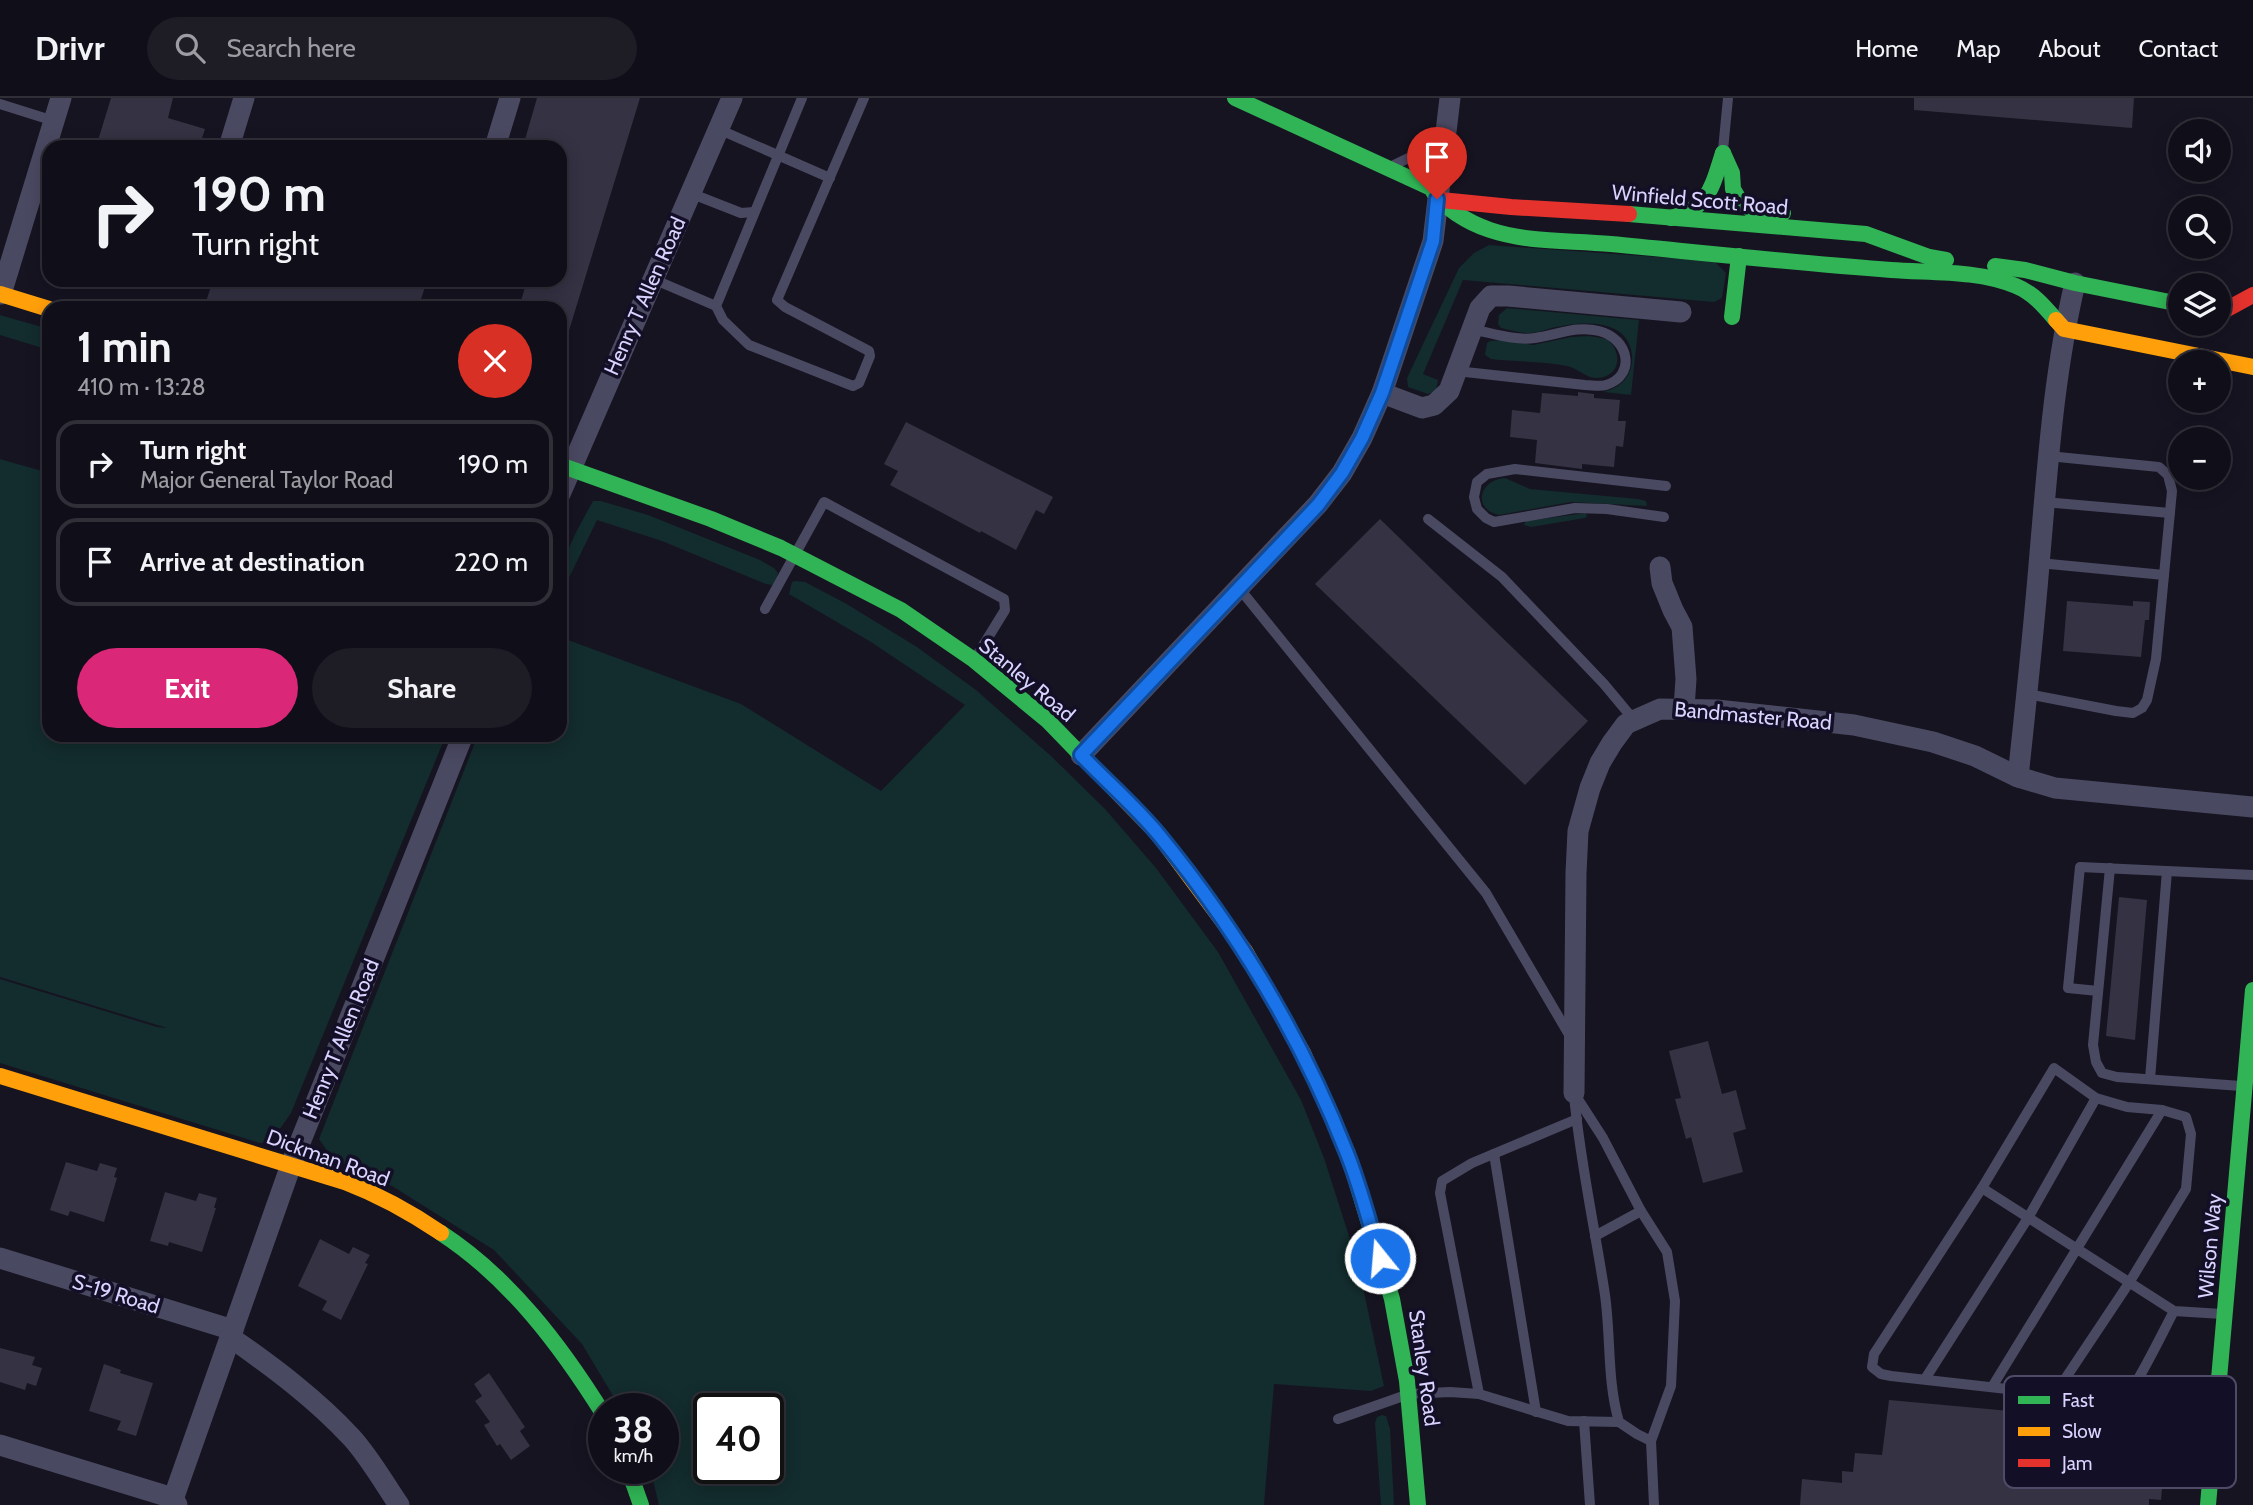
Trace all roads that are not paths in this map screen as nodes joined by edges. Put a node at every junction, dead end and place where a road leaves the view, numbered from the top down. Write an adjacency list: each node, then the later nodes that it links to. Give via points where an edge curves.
1 (61, 98): 11 (street)
2 (244, 98): 15 (street)
3 (510, 98): 16 (street)
4 (732, 98): 13 (street, Henry T Allen Road)
5 (802, 98): 18 (lane)
6 (864, 98): 21 (lane)
7 (1235, 98): 20 (street)
8 (1450, 98): 12 (street)
9 (1728, 98): 17 (lane)
10 (0, 104): 11 (lane)
11 (54, 121): 14 (street)
12 (1448, 127): 20 (lane, via 1427,149); 23 (street)
13 (718, 129): 18 (lane); 22 (street, Henry T Allen Road)
14 (48, 140)
15 (231, 140)
16 (497, 140)
17 (1723, 153): 25 (street, via 1701,204); 26 (street, via 1733,189 1751,210 1838,220)
18 (778, 156): 21 (lane); 24 (lane)
19 (42, 159): 30 (street)
20 (1388, 168): 23 (street, via 1431,187)
21 (830, 178): 33 (lane, via 777,300 869,351 859,383 853,386 749,345 723,320)
22 (690, 193): 24 (lane, via 741,213); 28 (street, Henry T Allen Road)
23 (1437, 199): 25 (street, Winfield Scott Road); 27 (street, via 1489,230 1526,239); 44 (street, via 1433,241)
24 (754, 212): 33 (lane)
25 (1671, 218): 26 (street, Winfield Scott Road)
26 (1866, 234): 29 (street, Winfield Scott Road, via 1929,257 2025,270)
27 (1739, 256): 38 (street); 41 (street, via 1984,277 2017,286 2036,298)
28 (653, 279): 33 (lane); 46 (street, Henry T Allen Road)
29 (2075, 283): 32 (street, Winfield Scott Road); 41 (street)
30 (0, 294): 34 (street)
31 (2253, 295): 35 (street)
32 (2168, 302)
33 (716, 306)
34 (42, 307)
35 (2231, 307)
36 (1681, 312): 40 (street, via 1491,296)
37 (2231, 316): 39 (street)
38 (1732, 317)
39 (2242, 319)
40 (1471, 329): 42 (street); 42 (lane, via 1521,339 1572,329 1599,331 1619,341 1625,365 1614,381 1585,386)
41 (2064, 329): 43 (street, via 2226,362); 45 (street)
42 (1456, 371): 44 (street, via 1448,391 1422,408)
43 (2250, 373)
44 (1382, 393): 57 (street, via 1342,473)
45 (2048, 456): 49 (street); 50 (lane, via 2158,467 2168,475)
46 (567, 463)
47 (567, 468): 53 (street, Stanley Road, via 711,519)
48 (1666, 486): 51 (lane, via 1515,469 1487,474 1478,482 1474,497 1478,509 1494,522 1575,508)
49 (2044, 502): 50 (lane); 54 (street)
50 (2170, 513): 56 (lane)
51 (1664, 517)
52 (1428, 519): 62 (lane, via 1502,577)
53 (795, 556): 58 (lane); 59 (street, Stanley Road, via 901,610); 59 (lane, via 824,502 1004,599 1005,610)
54 (2039, 563): 56 (lane); 60 (street)
55 (1660, 567): 61 (street, via 1662,583 1682,627)
56 (2164, 575): 60 (lane, via 2156,659 2142,708 2133,713 2116,711)
57 (1239, 588): 64 (street); 72 (lane, via 1486,893)
58 (765, 609)
59 (974, 660): 64 (street, Stanley Road, via 1047,720)
60 (2027, 694): 65 (street)
61 (1684, 708): 62 (street, Bandmaster Road, via 1660,709); 65 (street, Bandmaster Road, via 1854,725 1933,742)
62 (1634, 720): 72 (street, Bandmaster Road, via 1626,724 1600,763 1578,831)
63 (460, 742): 81 (street, Henry T Allen Road)
64 (1081, 755): 99 (street, Stanley Road, via 1158,834 1245,951 1303,1053 1348,1154 1368,1217 1392,1299)
65 (2018, 777): 66 (street, Bandmaster Road, via 2055,788)
66 (2253, 807)
67 (2110, 868): 68 (lane); 71 (lane); 71 (lane, via 2080,867 2067,988)
68 (2167, 871): 69 (lane); 74 (lane)
69 (2253, 875)
70 (2253, 990): 75 (street, Wilson Way)
71 (2098, 991): 74 (lane, via 2092,1045 2102,1073)
72 (1575, 1043): 76 (street, Bandmaster Road)
73 (0, 1076): 81 (street, Dickman Road)
74 (2150, 1079): 75 (lane)
75 (2245, 1087): 90 (street, Wilson Way)
76 (1574, 1093): 79 (lane); 83 (lane)
77 (2096, 1098): 78 (lane); 82 (lane, via 2054,1068); 84 (lane)
78 (2162, 1110): 86 (lane); 88 (lane, via 2186,1117 2191,1134 2186,1189)
79 (1577, 1119): 80 (lane); 85 (lane)
80 (1494, 1154): 100 (lane, via 1442,1181 1440,1193); 101 (lane)
81 (291, 1165): 91 (street, Henry T Allen Road); 98 (street, Dickman Road, via 379,1196 471,1256 513,1292 550,1333)
82 (1982, 1188): 84 (lane); 95 (lane, via 1874,1354 1872,1367 1881,1374)
83 (1641, 1211): 85 (lane); 105 (lane, via 1667,1252 1675,1301 1671,1385)
84 (2028, 1218): 86 (lane); 95 (lane)
85 (1595, 1236): 104 (lane, via 1612,1398)
86 (2076, 1249): 88 (lane); 96 (lane)
87 (0, 1258): 91 (street, S-19 Road)
88 (2129, 1283): 89 (lane); 92 (lane)
89 (2174, 1311): 90 (lane); 93 (lane)
90 (2225, 1315): 94 (street, Wilson Way)
91 (231, 1333): 108 (street, Henry T Allen Road); 109 (street, S-19 Road, via 353,1439)
92 (2067, 1376)
93 (2138, 1376)
94 (2220, 1376)
95 (1925, 1379): 96 (lane)
96 (1992, 1387): 97 (lane)
97 (2004, 1388)
98 (591, 1393)
99 (1409, 1394): 100 (lane); 102 (lane); 111 (street, Stanley Road)
100 (1479, 1394): 101 (lane)
101 (1536, 1412): 103 (lane)
102 (1338, 1419)
103 (1584, 1421): 104 (lane); 112 (lane)
104 (1619, 1422): 105 (lane)
105 (1651, 1441): 113 (lane)
106 (0, 1445): 108 (street)
107 (634, 1484): 110 (street)
108 (174, 1503)
109 (399, 1505)
110 (641, 1505)
111 (1418, 1505)
112 (1590, 1505)
113 (1654, 1505)

